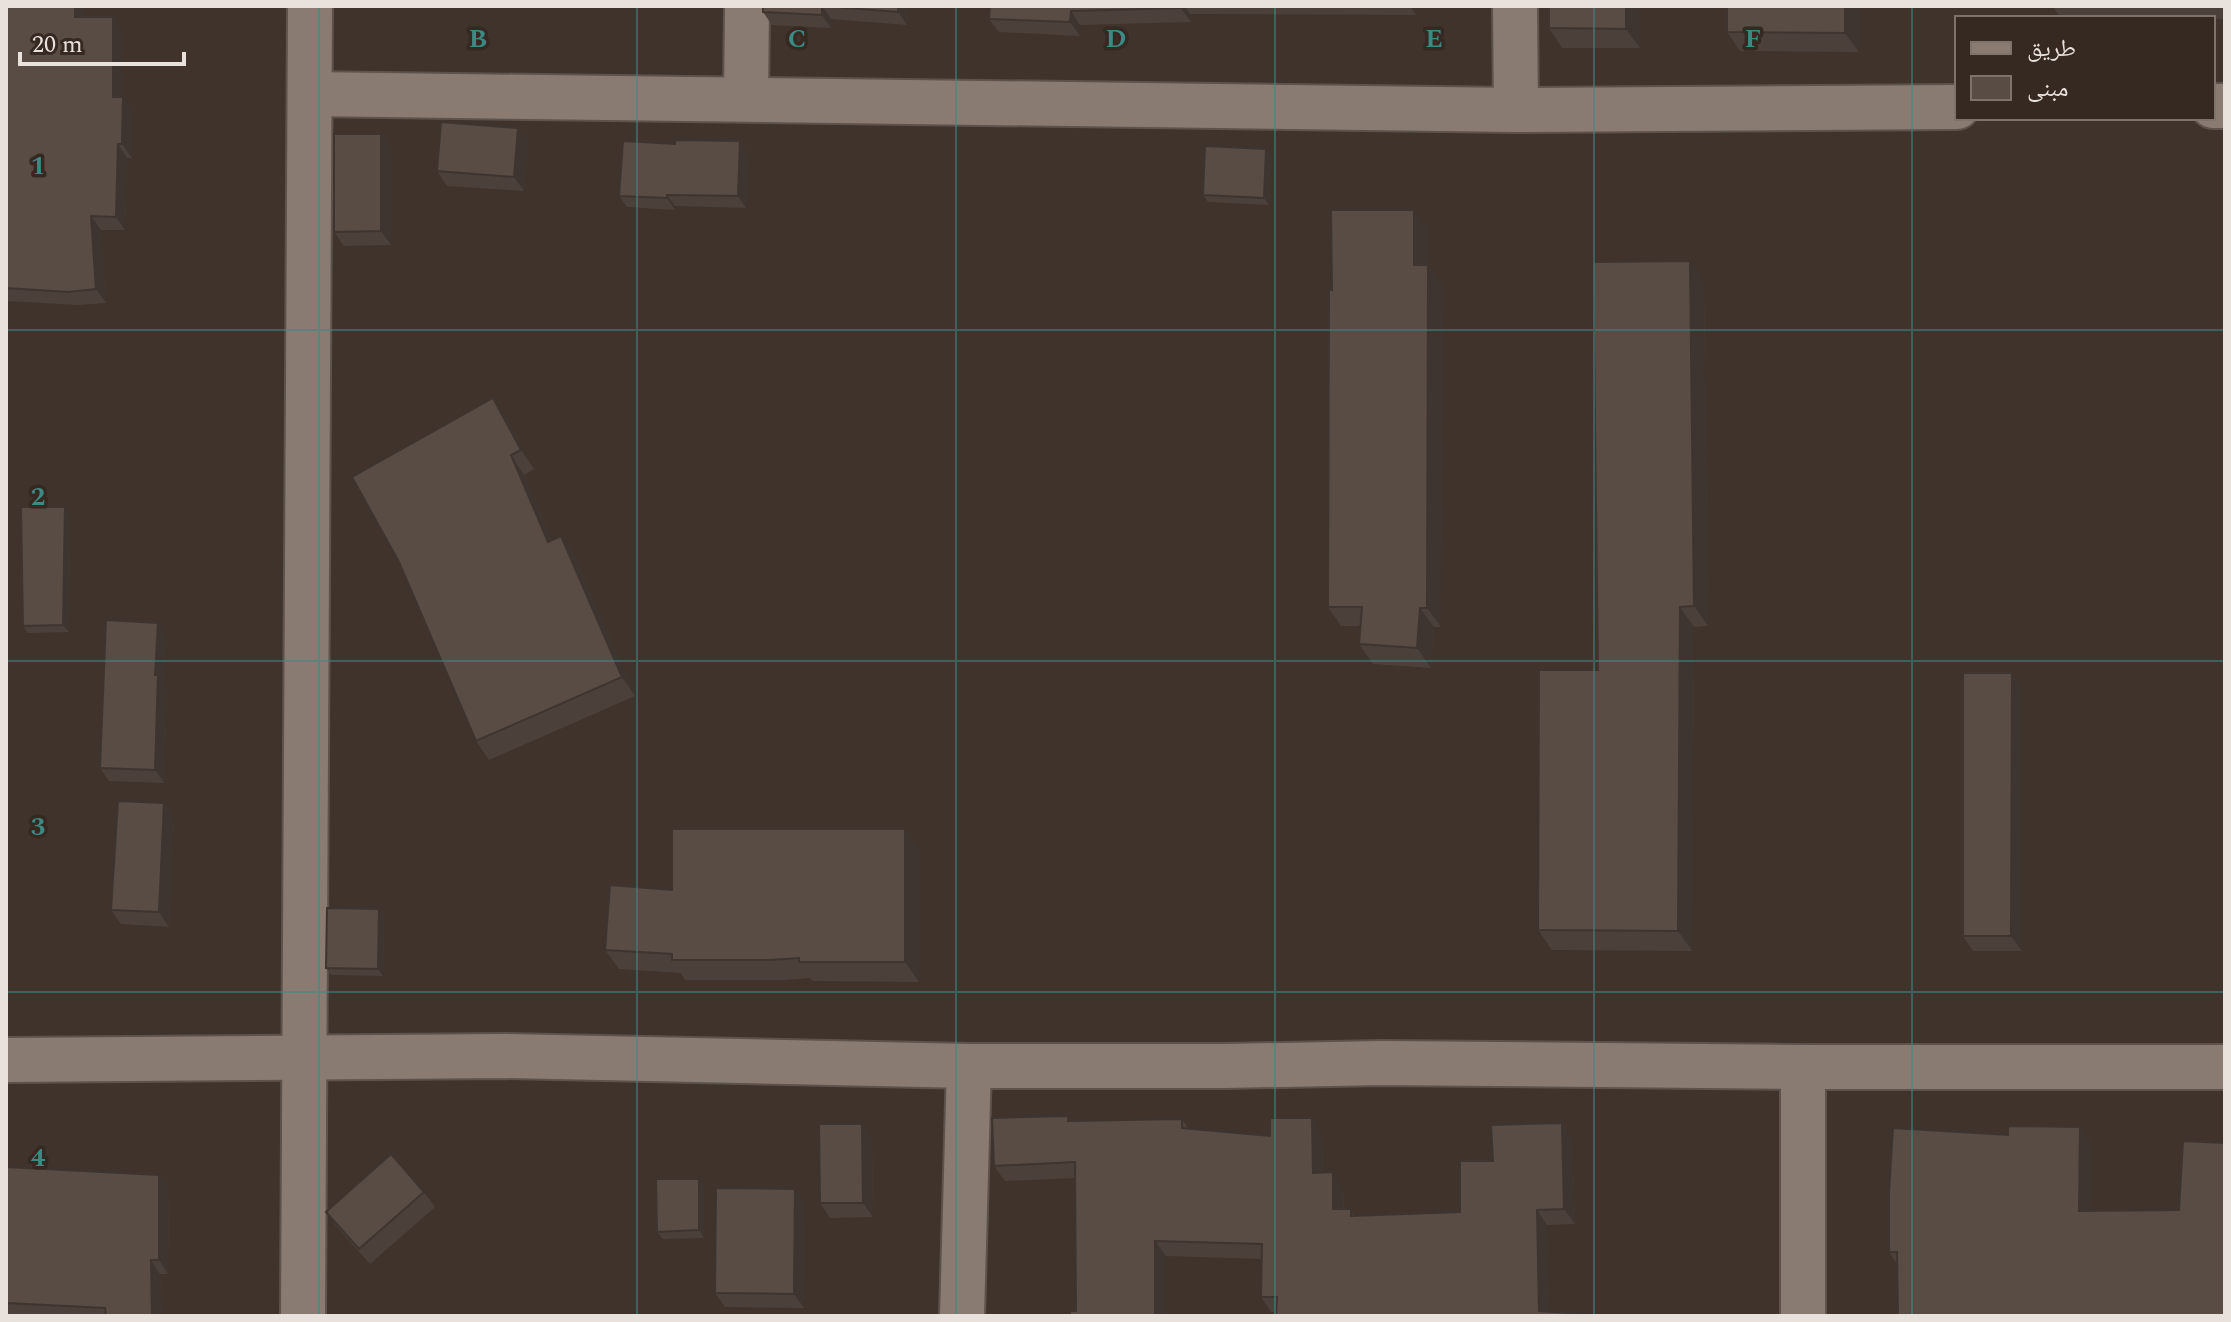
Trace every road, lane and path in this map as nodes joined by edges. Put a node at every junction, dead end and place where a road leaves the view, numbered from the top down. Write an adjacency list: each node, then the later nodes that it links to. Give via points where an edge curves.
1 (310, 6): 4 (street)
2 (747, 6): 5 (street)
3 (1515, 6): 7 (street)
4 (310, 94): 5 (street); 8 (street)
5 (746, 99): 7 (street)
6 (1955, 107): 7 (street)
7 (1516, 110)
8 (304, 1057): 9 (street); 10 (street); 13 (street)
9 (6, 1060)
10 (969, 1066): 11 (street); 14 (street)
11 (1803, 1067): 12 (street); 15 (street)
12 (2225, 1067)
13 (303, 1316)
14 (962, 1316)
15 (1803, 1316)

